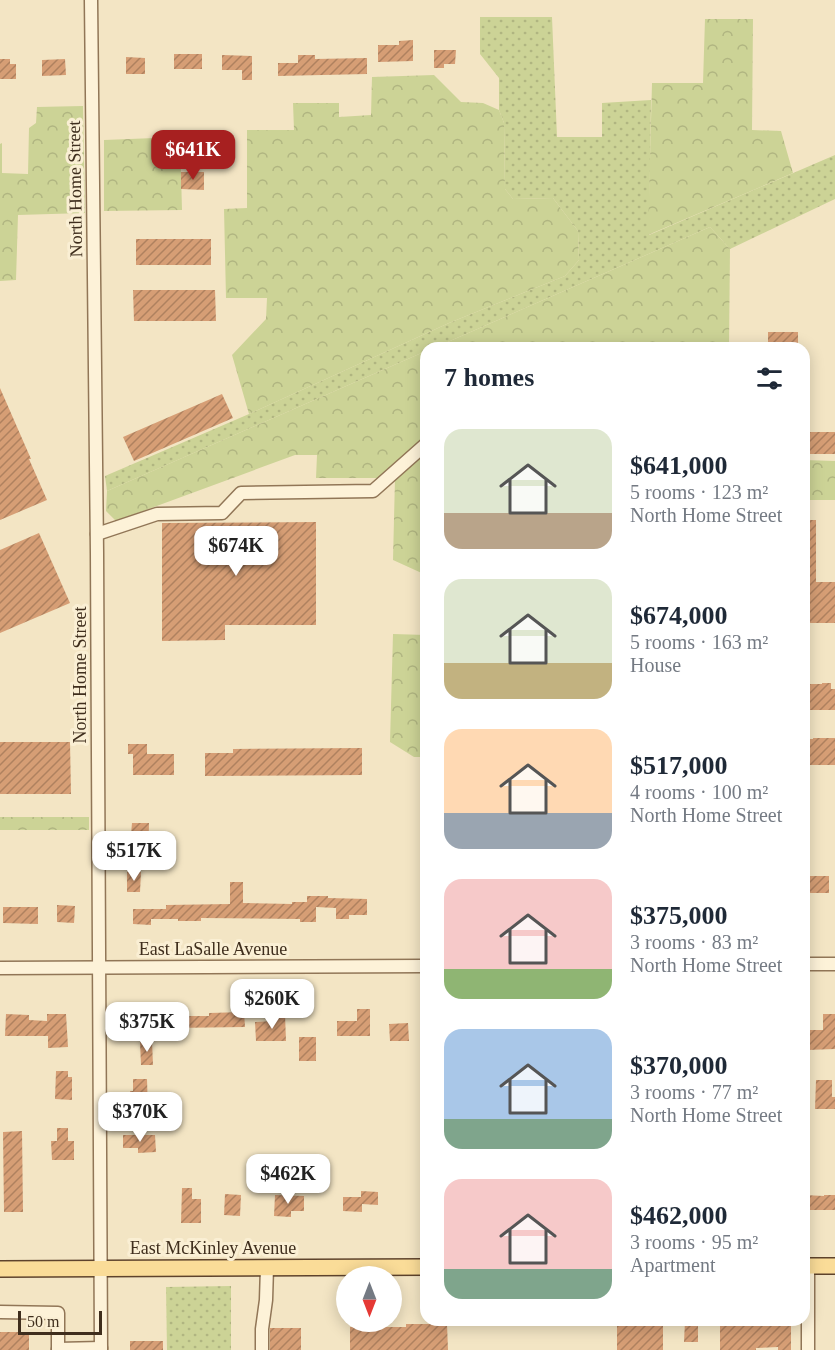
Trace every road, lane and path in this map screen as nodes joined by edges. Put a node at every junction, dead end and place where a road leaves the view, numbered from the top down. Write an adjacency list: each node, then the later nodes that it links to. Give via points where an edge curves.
1 (91, 0): 3 (street, North Home Street)
2 (420, 449): 3 (street, via 373,491 241,493 222,513 157,514)
3 (97, 534): 8 (street, North Home Street)
4 (810, 964): 5 (street)
5 (835, 964)
6 (420, 966): 8 (street, East LaSalle Avenue)
7 (0, 968): 8 (street, East LaSalle Avenue)
8 (99, 968): 12 (street, North Home Street)
9 (810, 1266): 10 (main road)
10 (835, 1266)
11 (420, 1267): 13 (main road, East McKinley Avenue)
12 (100, 1268): 13 (main road, East McKinley Avenue); 14 (main road, East McKinley Avenue); 17 (street, North Home Street)
13 (267, 1268): 19 (street)
14 (0, 1269)
15 (0, 1312): 18 (street, via 58,1313)
16 (807, 1326): 20 (street)
17 (101, 1349): 18 (street)
18 (58, 1350)
19 (262, 1350)
20 (808, 1350)

